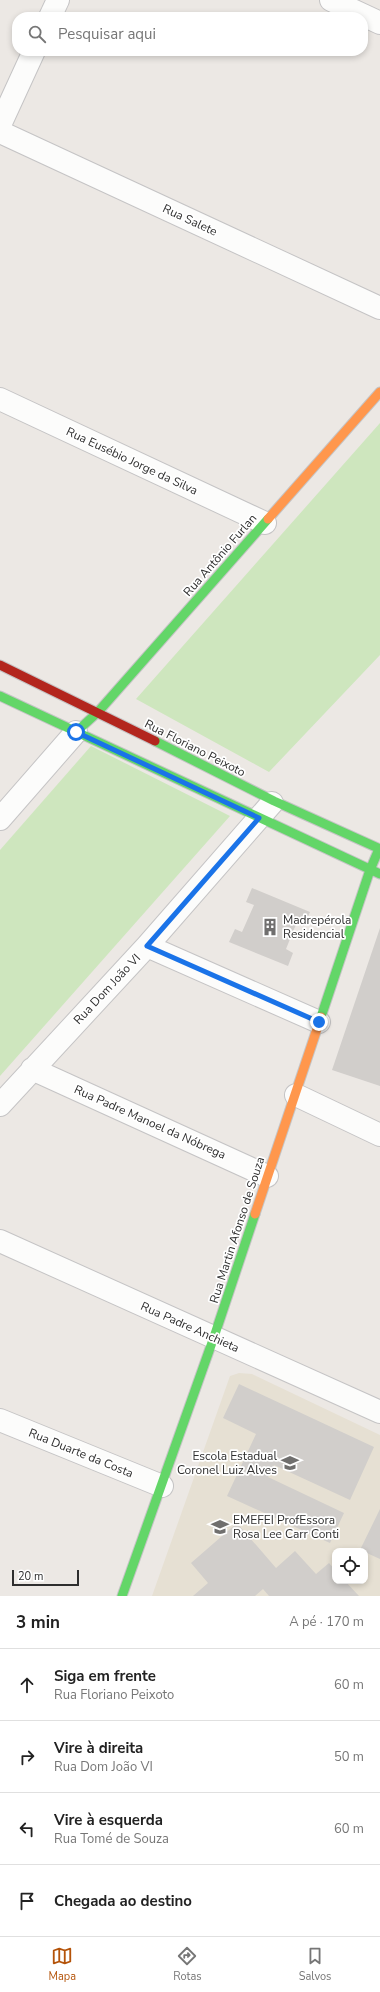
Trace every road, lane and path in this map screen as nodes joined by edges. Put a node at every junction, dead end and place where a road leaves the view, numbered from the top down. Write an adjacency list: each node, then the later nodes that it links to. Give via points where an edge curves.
1 (58, 0): 3 (street)
2 (331, 0): 4 (street)
3 (52, 12)
4 (357, 12)
5 (368, 17): 6 (street)
6 (380, 23)
7 (32, 56): 8 (street)
8 (0, 125)
9 (0, 132): 10 (street, Rua Salete)
10 (380, 308)
11 (380, 392): 13 (street, Rua Antônio Furlan)
12 (0, 399): 13 (street, Rua Eusébio Jorge da Silva)
13 (265, 523): 16 (street, Rua Antônio Furlan)
14 (0, 665): 16 (street, Rua Floriano Peixoto)
15 (0, 696): 17 (street)
16 (98, 712): 17 (street, Rua Antônio Furlan); 18 (street, Rua Floriano Peixoto)
17 (76, 732): 19 (street); 20 (street)
18 (274, 801): 19 (street, Rua Dom João VI); 21 (street, Rua Floriano Peixoto)
19 (259, 818): 22 (street); 24 (street, Rua Dom João VI)
20 (0, 819)
21 (380, 849): 22 (street, Rua Martin Afonso de Souza)
22 (370, 870): 23 (street); 25 (street, Rua Martin Afonso de Souza)
23 (380, 874)
24 (147, 946): 25 (street); 26 (street, Rua Dom João VI)
25 (319, 1022): 27 (street, Rua Martin Afonso de Souza)
26 (32, 1069): 28 (street, Rua Dom João VI); 30 (street, Rua Padre Manoel da Nóbrega)
27 (296, 1095): 29 (street); 30 (street, Rua Martin Afonso de Souza)
28 (0, 1105)
29 (380, 1135)
30 (267, 1176): 32 (street, Rua Martin Afonso de Souza)
31 (0, 1241): 32 (street, Rua Padre Anchieta)
32 (214, 1337): 33 (street, Rua Padre Anchieta); 35 (street, Rua Martin Afonso de Souza)
33 (380, 1412)
34 (0, 1420): 35 (street, Rua Duarte da Costa)
35 (162, 1486): 36 (street, Rua Martin Afonso de Souza)
36 (122, 1596)

